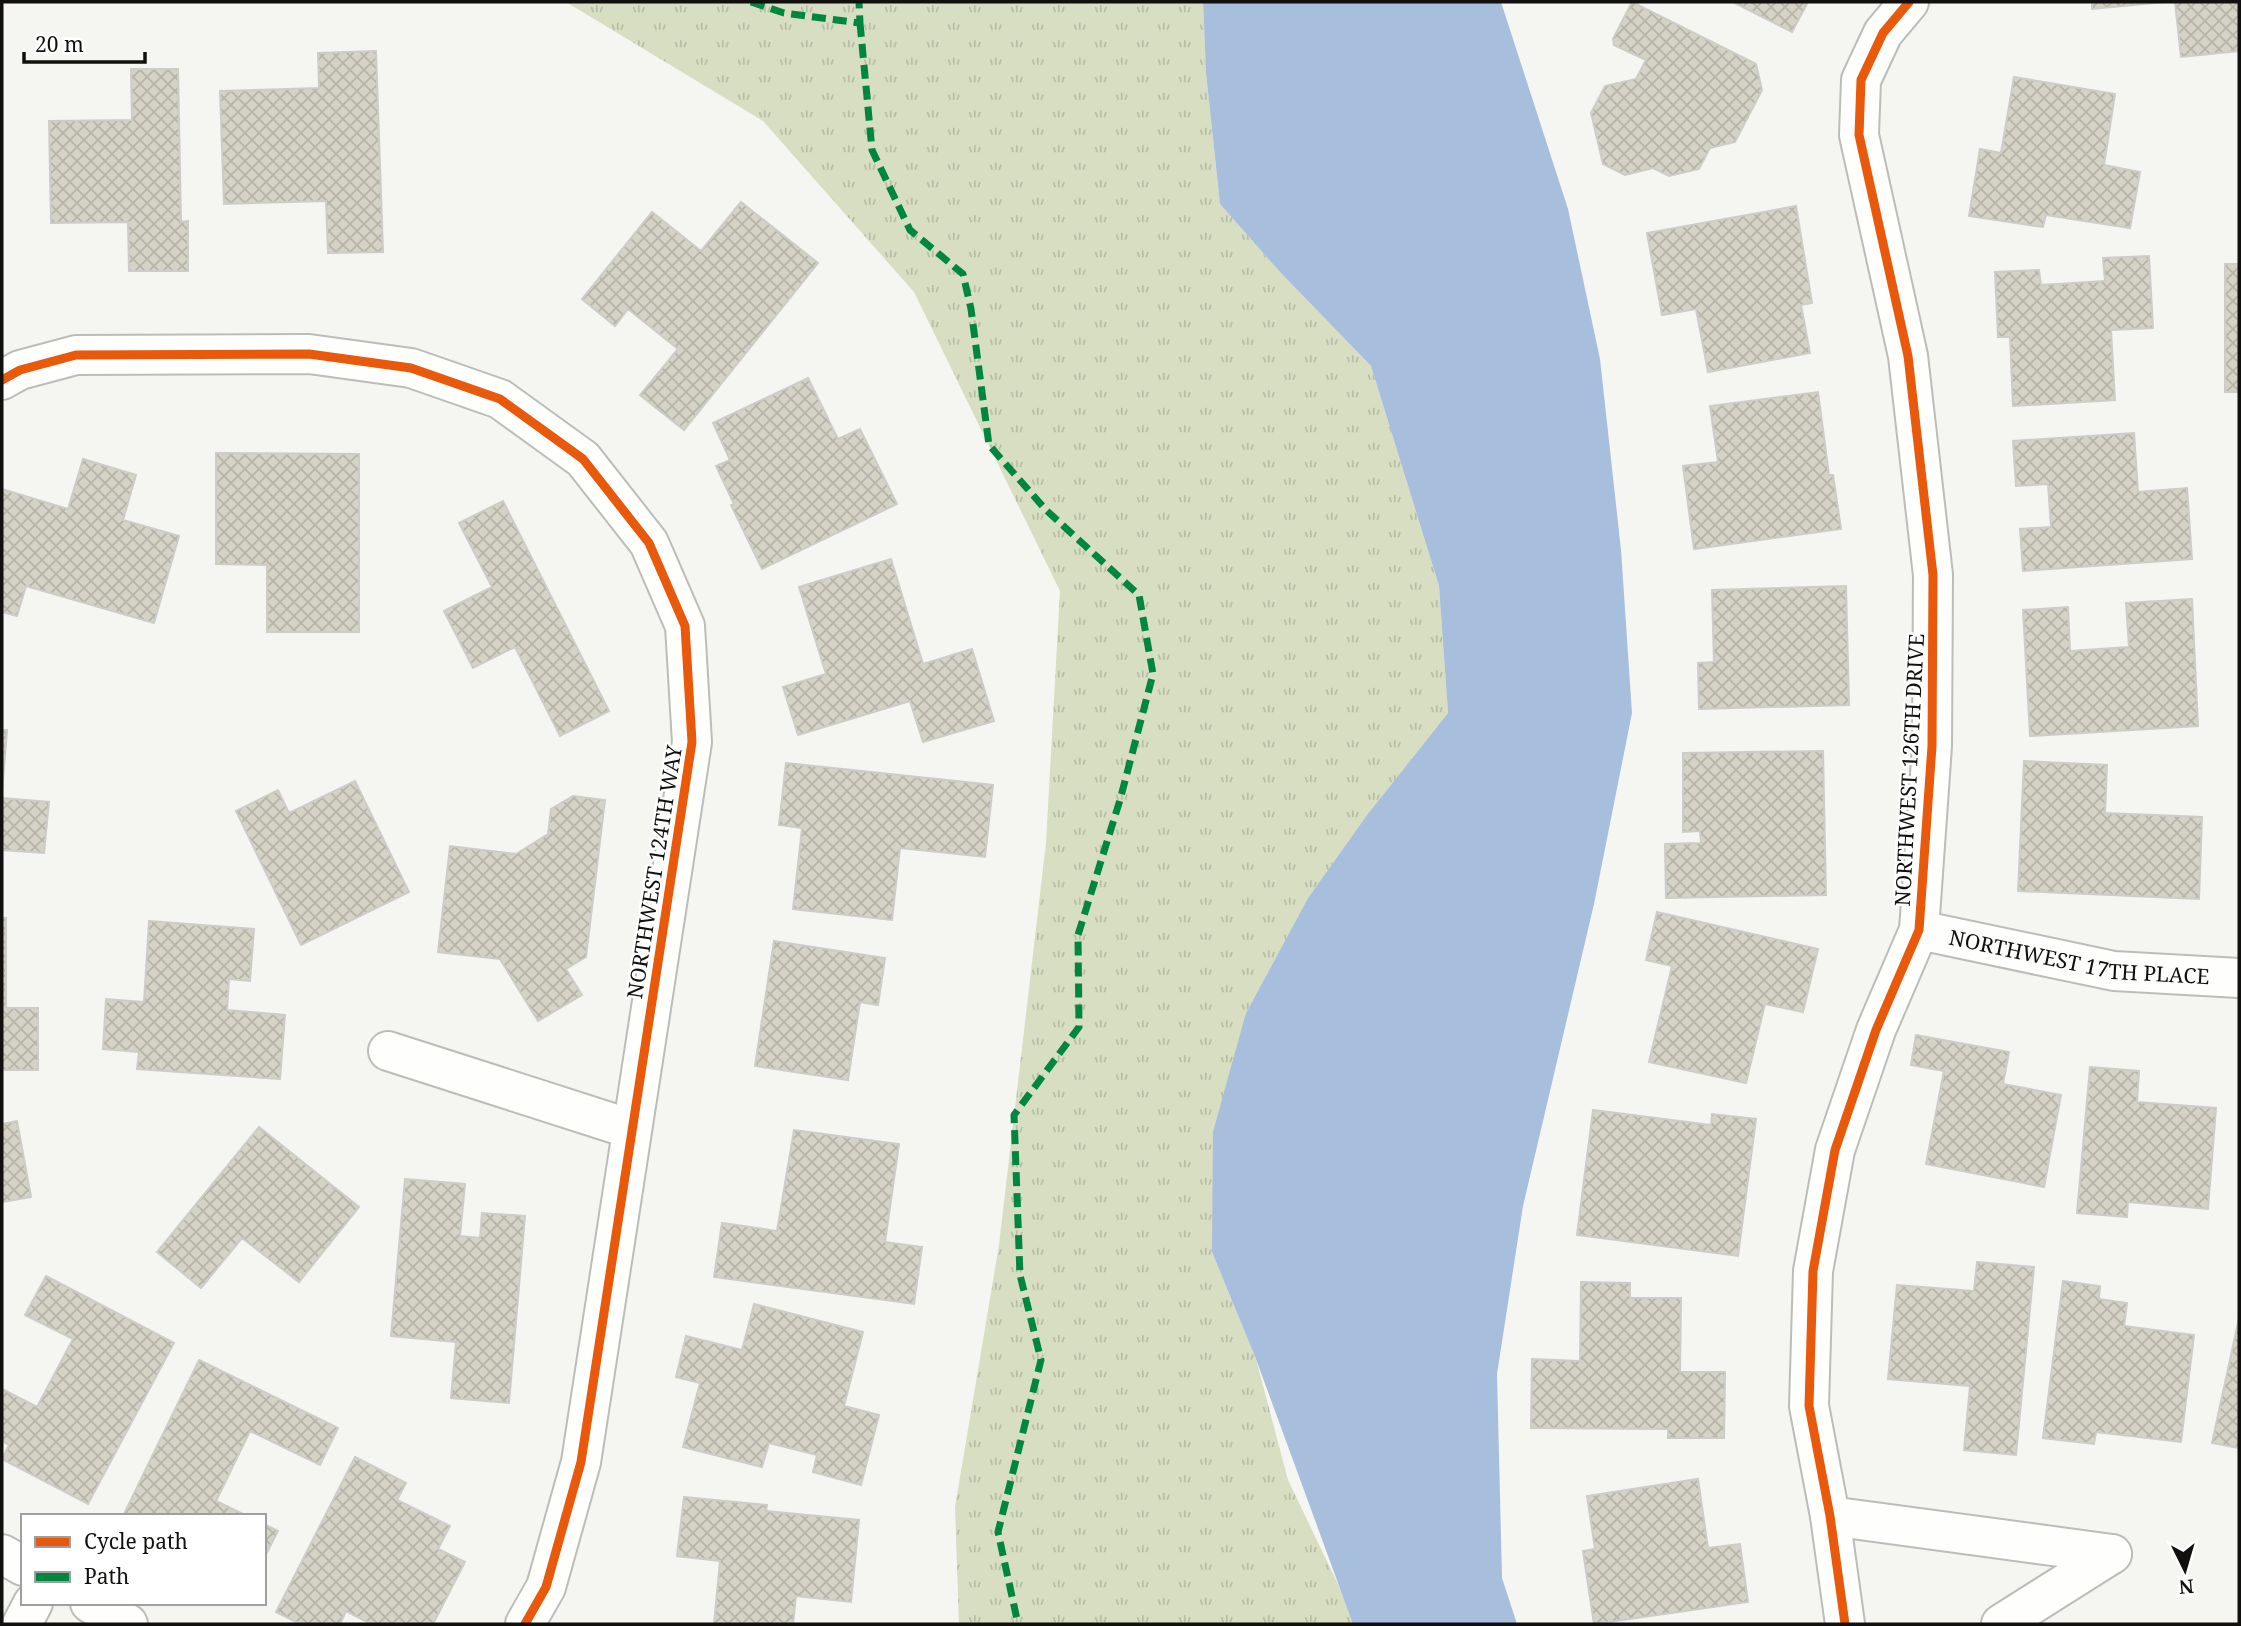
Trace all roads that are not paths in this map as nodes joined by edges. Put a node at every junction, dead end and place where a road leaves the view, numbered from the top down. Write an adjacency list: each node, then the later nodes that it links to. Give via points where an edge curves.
1 (1909, 2): 3 (street, NORTHWEST 126TH DRIVE, via 1883,33 1861,80 1859,135 1908,356 1933,575 1932,746)
2 (2, 380): 6 (street, NORTHWEST 124TH WAY, via 20,370 76,355 309,354 347,359 411,368 500,398 583,459 649,542 685,626 692,742)
3 (1919, 930): 4 (street, NORTHWEST 17TH PLACE, via 2114,971); 7 (street, NORTHWEST 126TH DRIVE, via 1876,1030 1835,1150 1814,1270 1809,1406)
4 (2239, 978)
5 (388, 1051): 6 (street)
6 (631, 1129): 14 (street, NORTHWEST 124TH WAY, via 581,1462 546,1587)
7 (1830, 1516): 15 (street, NORTHWEST 126TH DRIVE); 16 (street, via 2112,1555)
8 (2, 1554): 9 (street)
9 (21, 1565)
10 (32, 1605): 12 (street)
11 (94, 1605): 13 (street)
12 (22, 1624)
13 (128, 1624)
14 (525, 1624)
15 (1845, 1624)
16 (2001, 1624)

